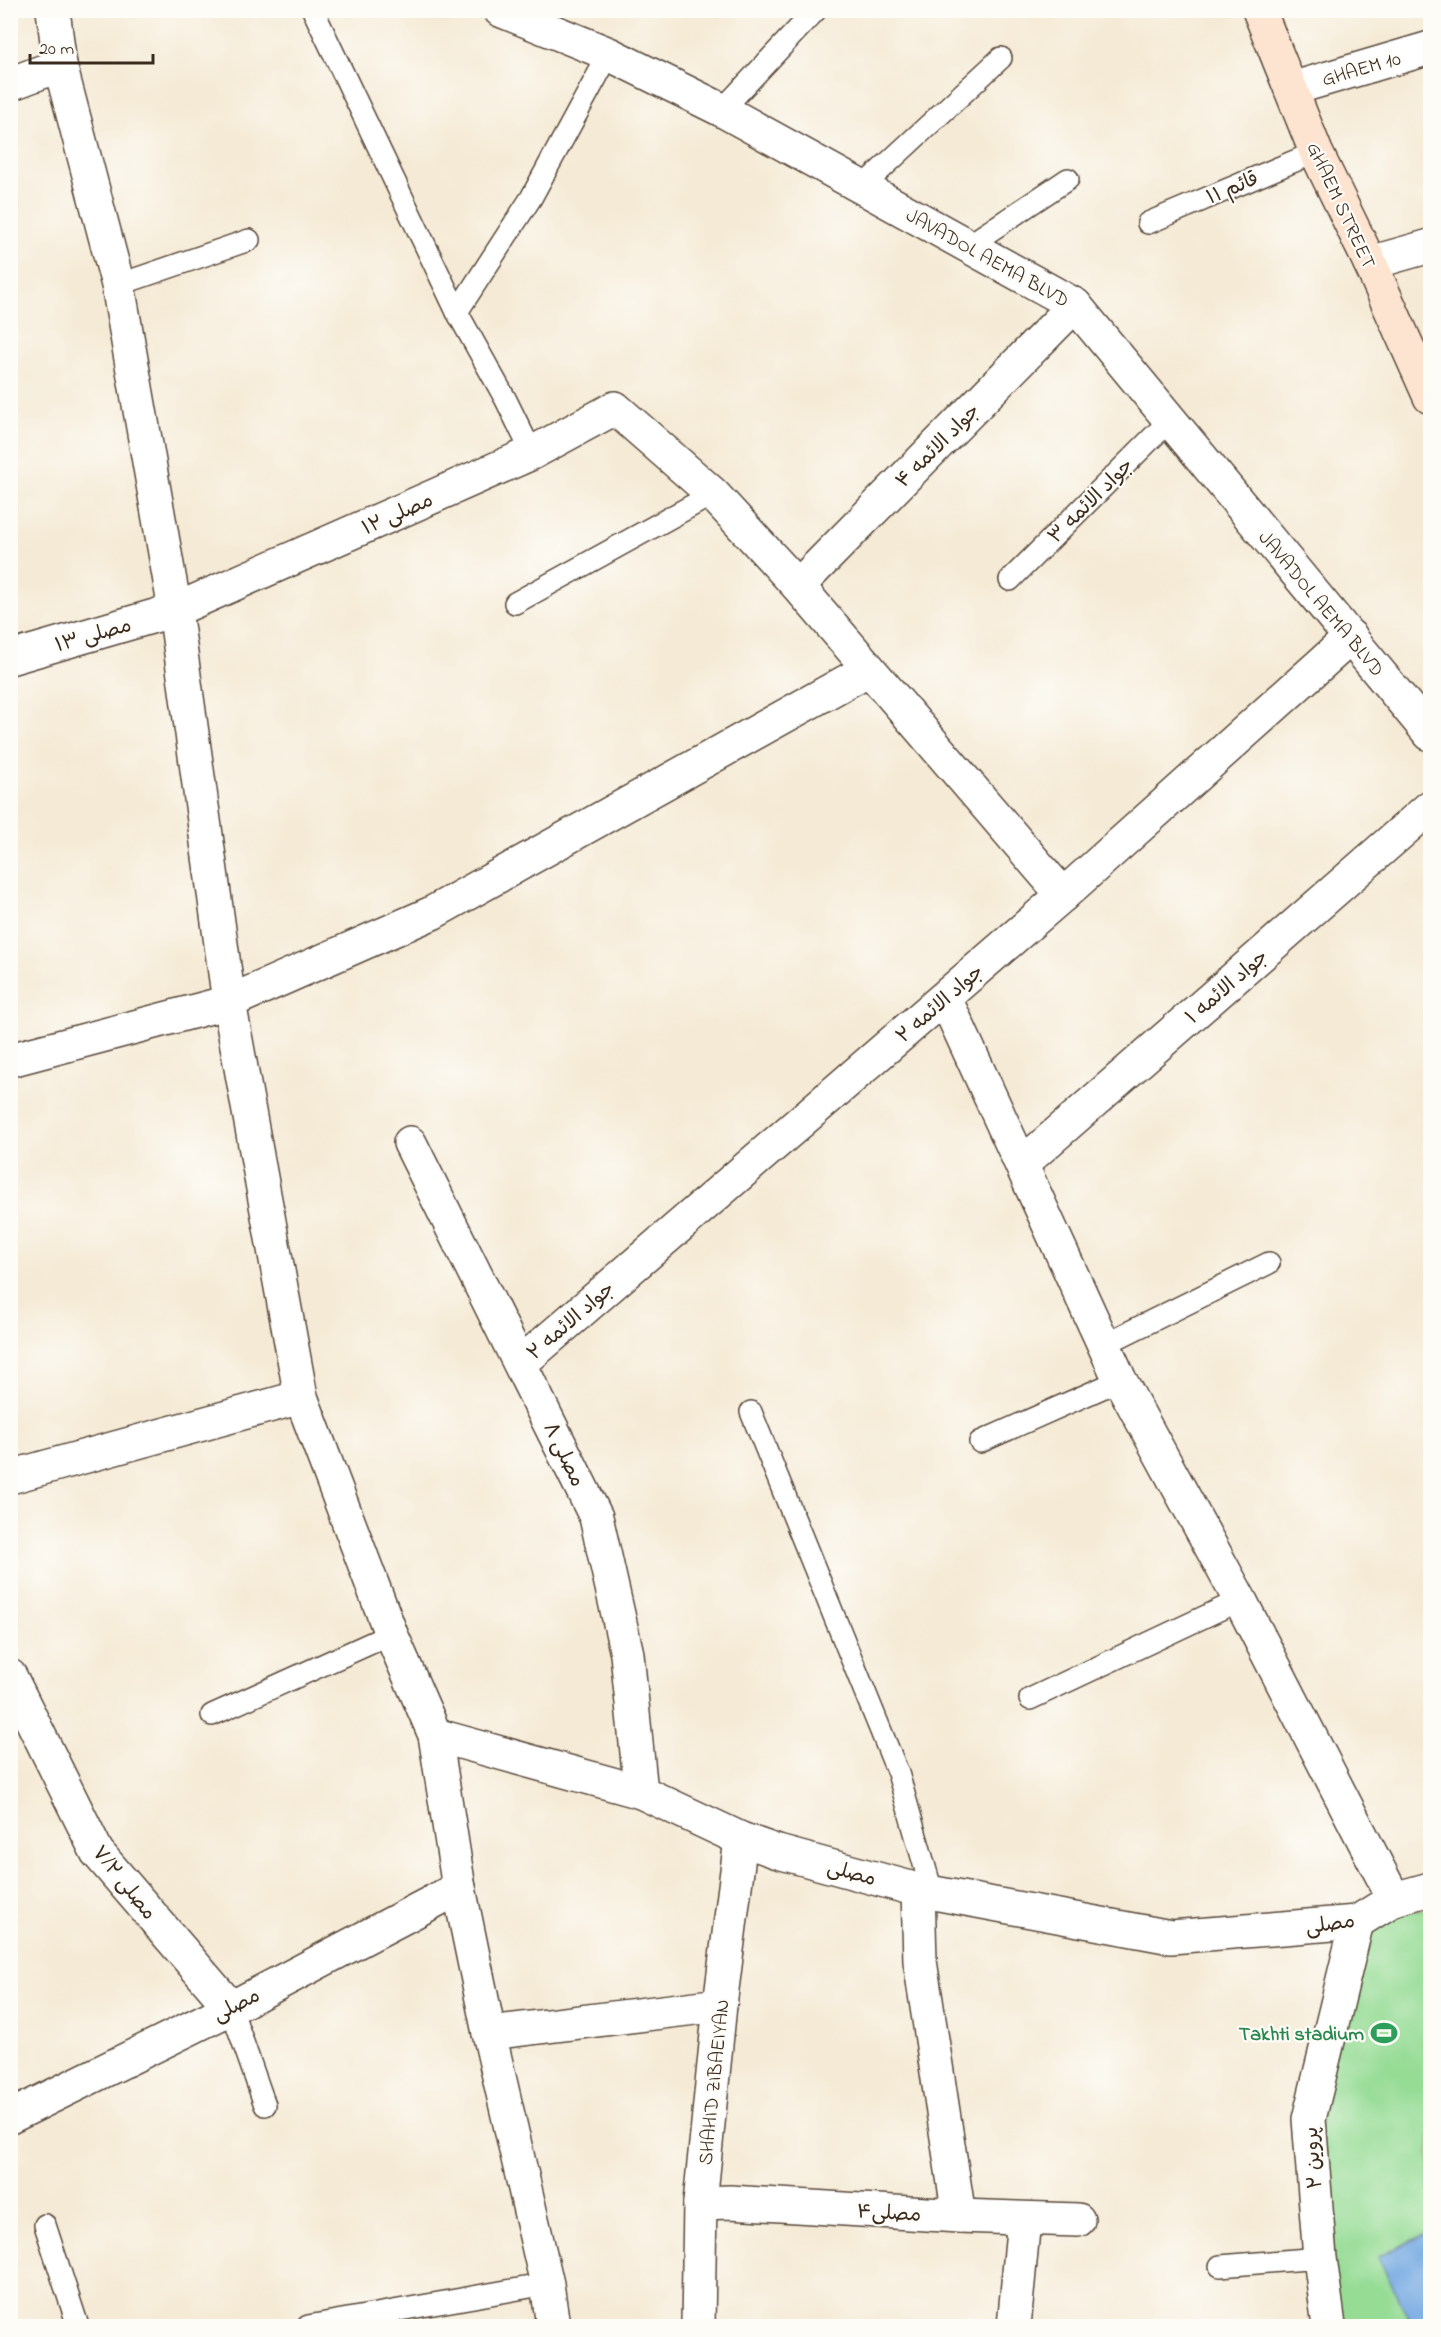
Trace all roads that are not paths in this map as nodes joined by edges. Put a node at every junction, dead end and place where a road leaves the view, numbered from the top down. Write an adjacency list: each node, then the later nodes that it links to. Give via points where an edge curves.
1 (53, 10): 9 (street)
2 (313, 10): 23 (lane)
3 (500, 10): 7 (street, JAVADOL AEMA BLVD)
4 (816, 10): 12 (lane)
5 (1259, 10): 11 (street, GHAEM STREET)
6 (1431, 48): 11 (street, GHAEM 10)
7 (609, 54): 12 (street, JAVADOL AEMA BLVD); 23 (lane, via 531,198)
8 (1001, 58): 15 (lane)
9 (60, 65): 10 (street); 21 (street)
10 (10, 84)
11 (1291, 88): 13 (street, GHAEM STREET)
12 (722, 110): 15 (street, JAVADOL AEMA BLVD)
13 (1316, 152): 16 (lane, قائم ۱۱); 20 (street, GHAEM STREET)
14 (1068, 179): 18 (lane)
15 (862, 187): 18 (street, JAVADOL AEMA BLVD)
16 (1148, 223)
17 (249, 240): 21 (lane)
18 (969, 245): 22 (street, JAVADOL AEMA BLVD)
19 (1431, 246): 20 (street)
20 (1370, 263): 24 (street, GHAEM STREET)
21 (117, 285): 31 (street)
22 (1075, 305): 25 (street, JAVADOL AEMA BLVD); 29 (street, جواد الائمه ۴)
23 (457, 312): 26 (lane)
24 (1431, 397)
25 (1170, 420): 28 (lane, جواد الائمه ۳); 32 (street, JAVADOL AEMA BLVD)
26 (532, 453): 27 (street, مصلی ۱۲, via 615,408); 31 (street, مصلی ۱۲)
27 (713, 494): 29 (street); 30 (lane)
28 (1010, 580)
29 (798, 586): 34 (street)
30 (515, 603)
31 (175, 610): 33 (street, مصلی ۱۳); 39 (street)
32 (1351, 637): 35 (street, JAVADOL AEMA BLVD); 37 (street, جواد الائمه ۲)
33 (10, 658)
34 (869, 669): 37 (street); 39 (street, via 432,913)
35 (1431, 734)
36 (1431, 807): 42 (street, جواد الائمه ۱)
37 (1064, 895): 38 (street, جواد الائمه ۲)
38 (945, 998): 42 (street); 45 (street, جواد الائمه ۲)
39 (229, 1002): 40 (street); 47 (street)
40 (10, 1060)
41 (410, 1143): 45 (street, مصلی ۸)
42 (1022, 1164): 44 (street)
43 (1269, 1263): 44 (lane)
44 (1105, 1344): 46 (street)
45 (521, 1363): 57 (street, مصلی ۸, via 596,1516 627,1654)
46 (1120, 1380): 49 (lane); 51 (street)
47 (301, 1397): 50 (street); 52 (street)
48 (751, 1412): 61 (lane, via 898,1773)
49 (980, 1442)
50 (10, 1477)
51 (1240, 1600): 54 (lane); 62 (street)
52 (391, 1634): 55 (lane); 56 (street)
53 (10, 1676): 65 (street, مصلی ۷/۲, via 97,1852)
54 (1030, 1699)
55 (212, 1715)
56 (435, 1735): 57 (street, مصلی); 59 (street)
57 (641, 1792): 58 (street, مصلی)
58 (741, 1839): 61 (street, مصلی); 64 (street, SHAHID ZIBAEIYAN)
59 (459, 1888): 65 (street, مصلی); 66 (street)
60 (1431, 1889): 62 (street, مصلی)
61 (925, 1891): 63 (street, مصلی, via 1171,1937); 70 (street, via 921,1960)
62 (1394, 1899): 63 (street, مصلی)
63 (1357, 1922): 74 (street, پروین ۲, via 1309,2119)
64 (720, 2005): 66 (street); 69 (street, SHAHID ZIBAEIYAN)
65 (231, 2007): 67 (lane); 68 (street, مصلی)
66 (489, 2033): 76 (street)
67 (266, 2105)
68 (10, 2116)
69 (700, 2203): 70 (street, مصلی۴); 80 (street, SHAHID ZIBAEIYAN)
70 (959, 2216): 71 (street, مصلی۴)
71 (1024, 2219): 72 (street, مصلی۴); 81 (street)
72 (1078, 2220)
73 (45, 2225): 77 (lane)
74 (1320, 2258): 75 (lane); 82 (street, پروین ۲)
75 (1220, 2266)
76 (548, 2284): 78 (lane); 79 (street)
77 (78, 2326)
78 (308, 2326)
79 (554, 2326)
80 (698, 2326)
81 (1014, 2326)
82 (1329, 2326)

